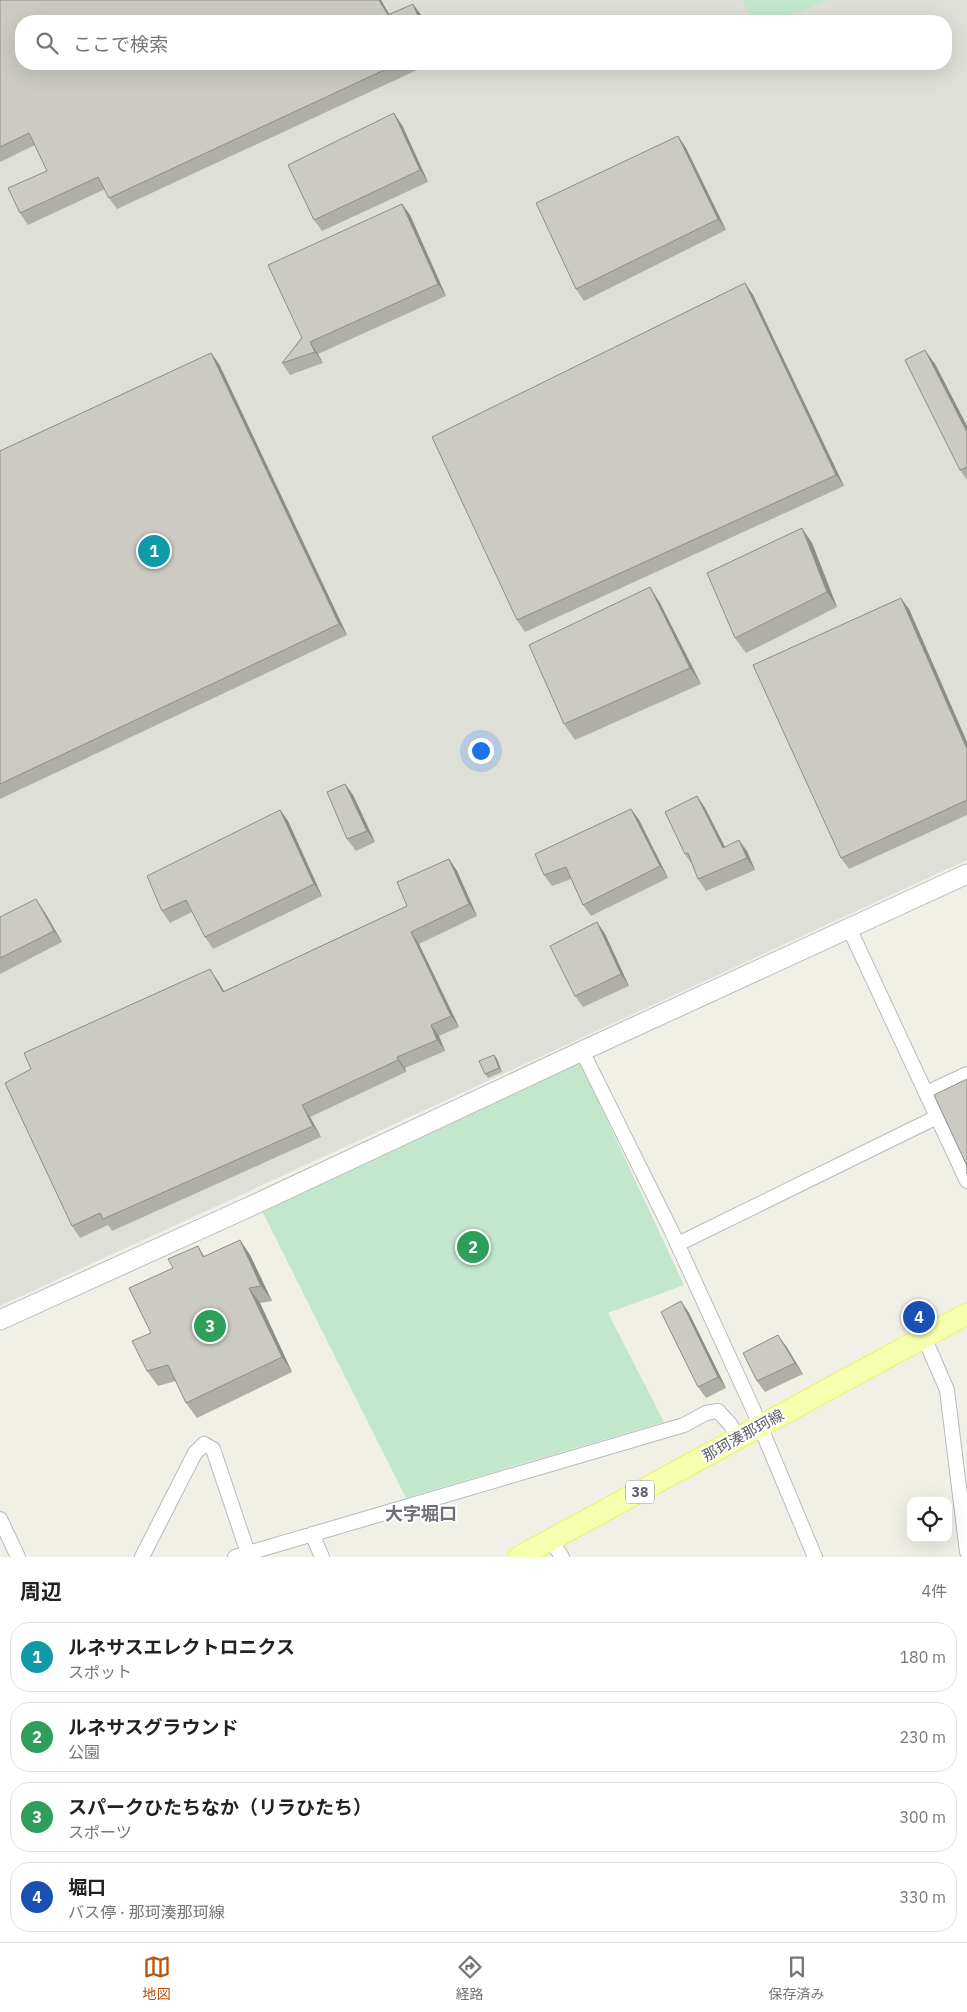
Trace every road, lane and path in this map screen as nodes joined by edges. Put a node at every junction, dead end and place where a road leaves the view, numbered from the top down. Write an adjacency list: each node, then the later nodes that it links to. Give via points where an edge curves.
1 (967, 874): 2 (street)
2 (849, 928): 3 (street); 5 (street)
3 (582, 1051): 8 (street); 10 (street, via 249,1208)
4 (967, 1074): 5 (street)
5 (926, 1093): 6 (street)
6 (937, 1117): 7 (street); 8 (street)
7 (967, 1182)
8 (678, 1244): 12 (street)
9 (967, 1314): 11 (main road, 那珂湊那珂線 / 38)
10 (0, 1320)
11 (924, 1337): 12 (main road, 那珂湊那珂線 / 38); 17 (street, via 947,1390)
12 (760, 1426): 13 (main road, 那珂湊那珂線 / 38); 23 (street)
13 (738, 1438): 15 (street, via 718,1411 706,1413 684,1425); 16 (main road, 那珂湊那珂線 / 38)
14 (0, 1518): 19 (street)
15 (312, 1534): 18 (street); 21 (street)
16 (557, 1548): 22 (main road, 那珂湊那珂線 / 38)
17 (967, 1552)
18 (241, 1555): 20 (street, via 214,1448 204,1444 195,1453)
19 (18, 1557)
20 (142, 1557)
21 (322, 1557)
22 (519, 1557)
23 (815, 1557)

